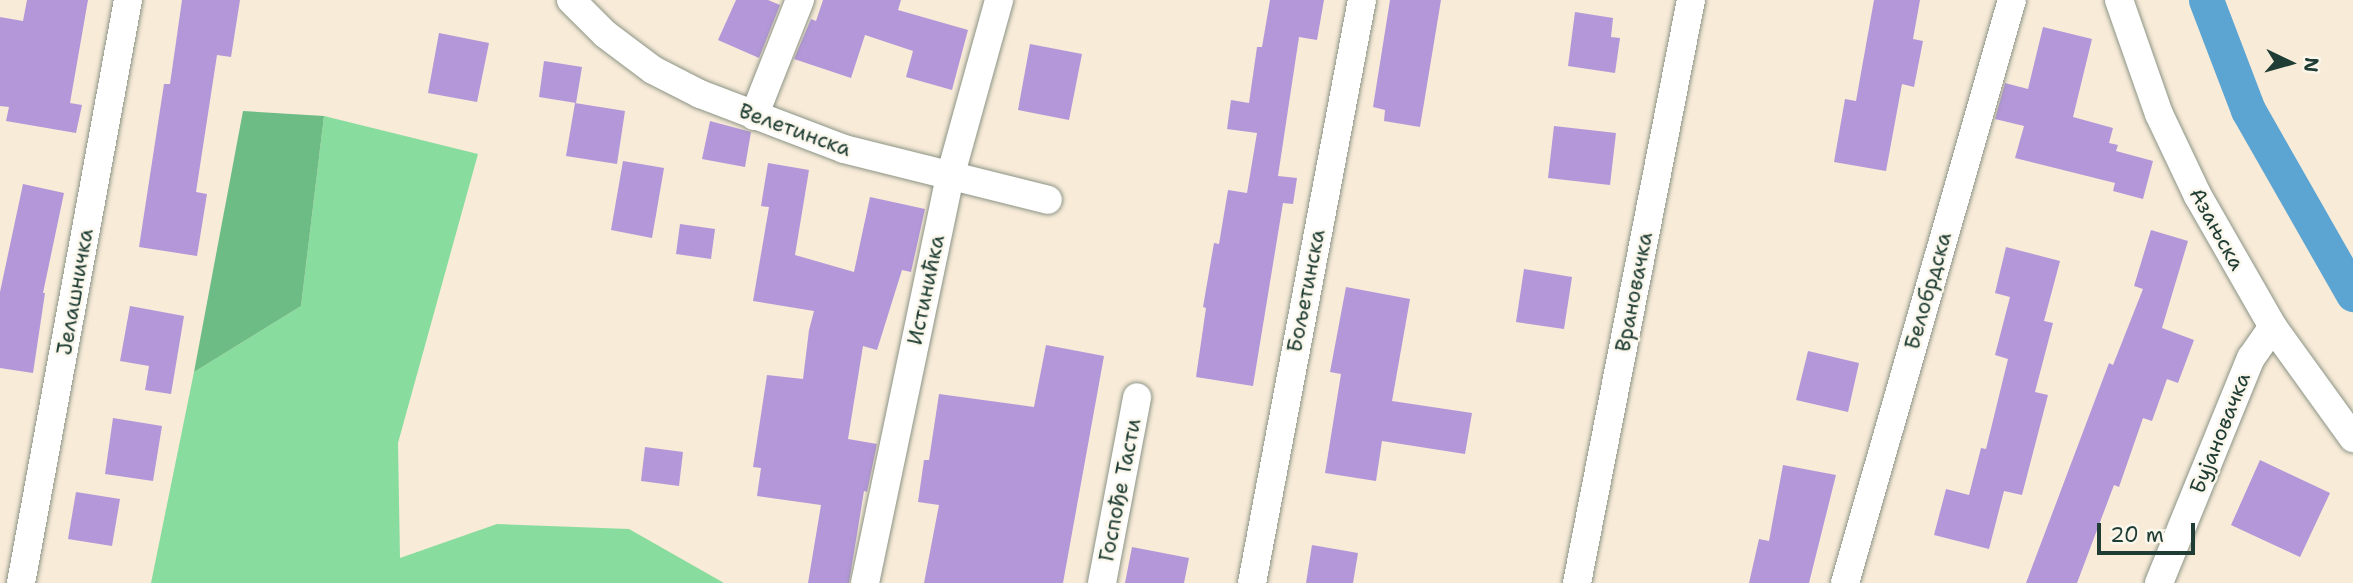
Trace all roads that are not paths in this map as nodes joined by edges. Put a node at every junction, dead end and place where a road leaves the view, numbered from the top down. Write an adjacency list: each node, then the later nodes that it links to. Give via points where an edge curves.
1 (128, 0): 15 (street, Јелашничка)
2 (571, 0): 9 (street, Велетинска, via 605,34 653,70)
3 (800, 0): 9 (street)
4 (999, 0): 10 (street, Истинићка)
5 (1362, 0): 18 (street, Бољетинска)
6 (1691, 0): 19 (street, Врановачка)
7 (2012, 0): 20 (street, Белобрдска)
8 (2119, 0): 12 (street, Азањска, via 2178,158)
9 (754, 116): 10 (street, Велетинска, via 844,149)
10 (950, 177): 11 (street, Велетинска); 16 (street, Истинићка)
11 (1048, 200)
12 (2273, 327): 14 (street, Азањска); 21 (street, Бујановачка, via 2251,358)
13 (1137, 397): 17 (street, Госпође Тасти)
14 (2353, 438)
15 (21, 583)
16 (865, 583)
17 (1102, 583)
18 (1252, 583)
19 (1577, 583)
20 (1845, 583)
21 (2160, 583)

